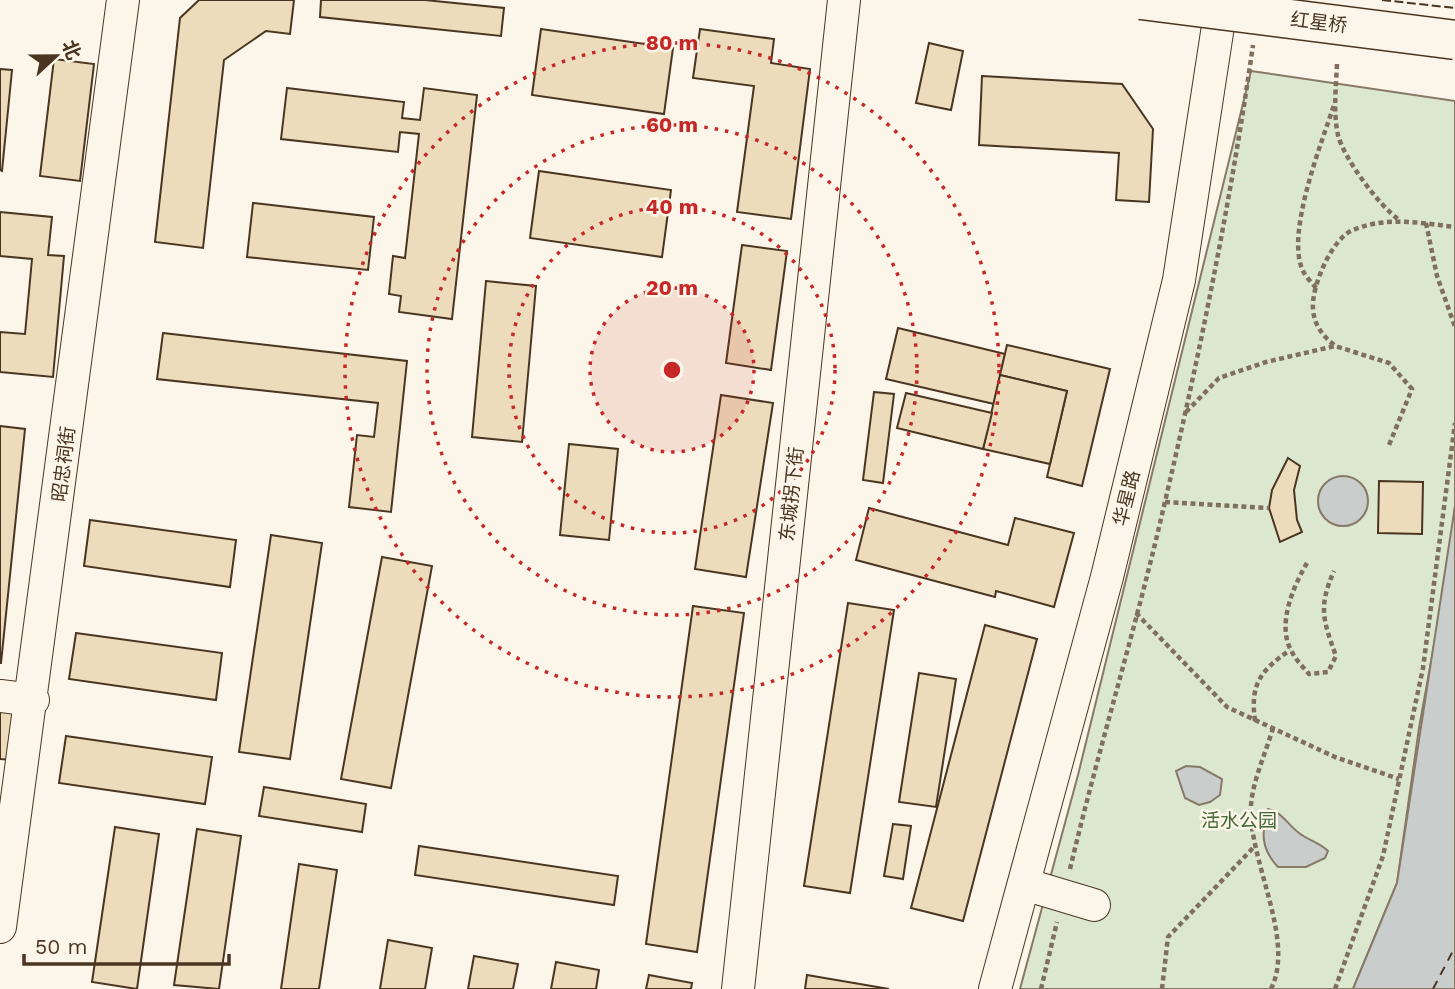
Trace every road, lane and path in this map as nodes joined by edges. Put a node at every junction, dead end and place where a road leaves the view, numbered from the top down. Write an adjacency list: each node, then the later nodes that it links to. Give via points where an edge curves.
1 (123, 0): 25 (street, 昭忠祠街)
2 (844, 0): 34 (street, 东城拐下街)
3 (1140, 0): 6 (main road, 红星桥, bridge)
4 (1222, 0): 30 (street, 华星路, via 1179,280 1107,577)
5 (1254, 37): 15 (path, via 1216,277)
6 (1455, 40)
7 (1338, 64): 8 (path)
8 (1334, 105): 9 (path, via 1339,138 1379,205); 12 (path, via 1304,200 1299,236 1302,270)
9 (1398, 220): 10 (path); 12 (path, via 1351,230 1328,254)
10 (1426, 223): 11 (path); 13 (path, via 1437,276)
11 (1455, 227)
12 (1316, 288): 14 (path, via 1313,309 1321,335)
13 (1455, 327)
14 (1335, 345): 15 (path, via 1219,378); 17 (path, via 1389,363 1412,389)
15 (1185, 412): 18 (path)
16 (1455, 423): 28 (path, via 1423,668)
17 (1389, 445)
18 (1165, 502): 19 (path); 22 (path)
19 (1269, 508)
20 (1307, 563): 23 (path, via 1297,580 1286,621)
21 (1334, 570): 23 (path, via 1324,593 1322,619 1336,656 1328,672 1309,674)
22 (1136, 612): 26 (path, via 1227,707); 31 (path)
23 (1290, 650): 26 (path, via 1254,685)
24 (0, 696): 25 (street)
25 (33, 700): 33 (street, 昭忠祠街)
26 (1255, 721): 27 (path)
27 (1273, 728): 28 (path, via 1335,757); 29 (path, via 1251,804)
28 (1399, 779): 39 (path, via 1383,856)
29 (1254, 848): 37 (path, via 1168,937); 38 (path, via 1279,948)
30 (1024, 884): 31 (street); 35 (street, 华星路)
31 (1064, 895): 32 (street); 36 (path)
32 (1094, 905)
33 (0, 927)
34 (737, 989)
35 (995, 989)
36 (1041, 989)
37 (1161, 989)
38 (1271, 989)
39 (1335, 989)

